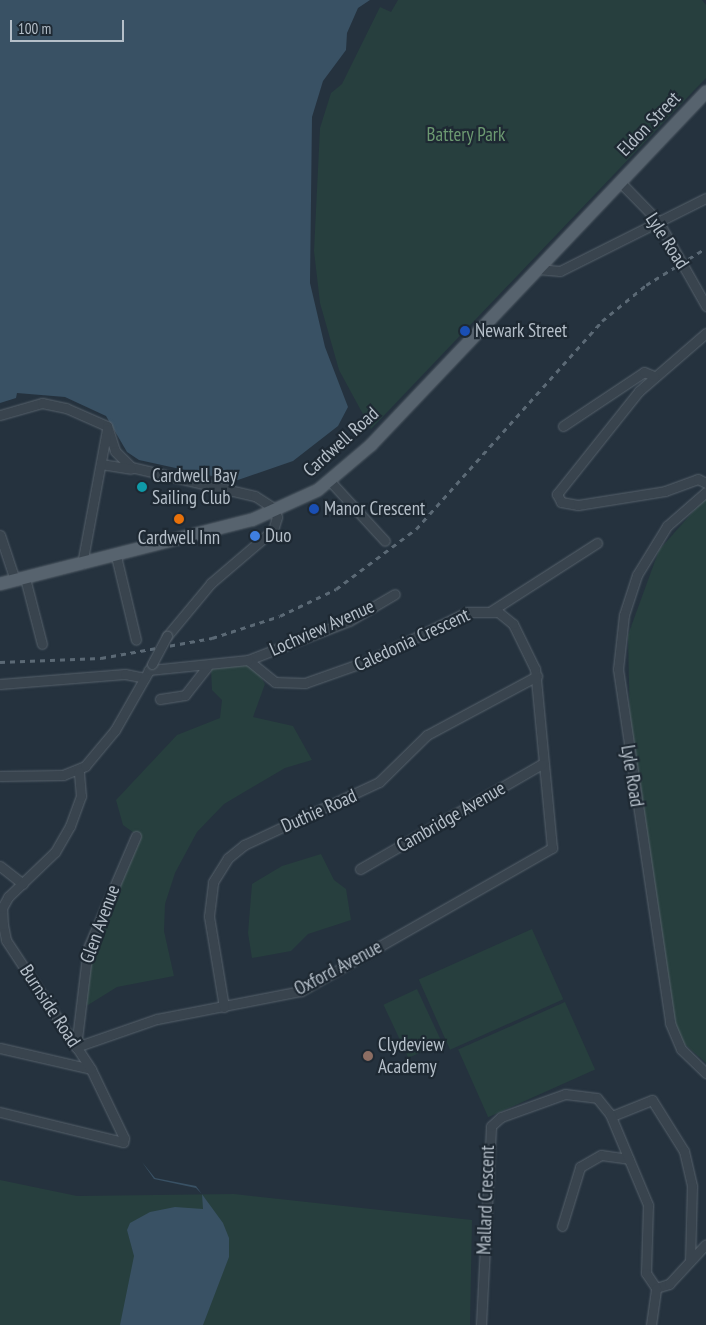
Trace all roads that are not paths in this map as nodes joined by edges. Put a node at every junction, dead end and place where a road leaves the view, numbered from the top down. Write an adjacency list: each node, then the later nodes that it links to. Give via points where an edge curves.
1 (706, 92): 2 (main road, Eldon Street)
2 (620, 182): 4 (street, Lyle Road); 5 (main road, Cardwell Road)
3 (706, 198): 4 (street)
4 (658, 221): 6 (street); 8 (street, Lyle Road)
5 (549, 256): 6 (street, via 561,264); 7 (main road, Cardwell Road)
6 (571, 263): 7 (street, via 560,271)
7 (537, 269): 16 (main road, Cardwell Road, via 380,435)
8 (706, 306)
9 (706, 333): 10 (street)
10 (654, 376): 13 (street, via 644,372); 17 (street, via 560,485 558,498 578,505 665,491 698,479)
11 (0, 415): 12 (street, via 49,404)
12 (108, 426): 14 (street); 15 (street, via 115,451)
13 (563, 426)
14 (101, 464): 15 (street); 24 (street)
15 (136, 470): 19 (street, via 255,496)
16 (330, 481): 19 (main road, Cardwell Road); 21 (street)
17 (706, 482)
18 (706, 492): 50 (street, Lyle Road, via 667,526 637,575 624,616 618,668 670,1023 681,1049)
19 (276, 512): 23 (main road, Cardwell Road); 33 (street, bridge, via 273,530 212,583 168,636)
20 (0, 535): 25 (street)
21 (385, 541)
22 (597, 543): 28 (street)
23 (116, 556): 24 (main road, Cardwell Road); 29 (street)
24 (82, 564): 25 (main road, Cardwell Road)
25 (20, 579): 26 (main road, Cardwell Road); 30 (street)
26 (0, 584)
27 (395, 594): 31 (street, Lochview Avenue, via 348,621)
28 (491, 611): 31 (street, Caledonia Crescent, via 467,612 370,660 314,681 275,682); 34 (street, Caledonia Crescent, via 512,624)
29 (136, 640)
30 (42, 644)
31 (248, 660): 32 (street)
32 (207, 666): 33 (street); 36 (street, via 185,695)
33 (149, 671): 35 (street); 38 (street, via 115,730)
34 (536, 676): 37 (street, Caledonia Crescent); 46 (street, Duthie Road, via 427,735 379,782 244,845 228,858 213,882 210,906)
35 (0, 684)
36 (160, 699)
37 (542, 764): 41 (street, Caledonia Crescent); 43 (street, Cambridge Avenue)
38 (79, 771): 39 (street); 44 (street, Burnside Road, via 81,796 70,826 55,852)
39 (0, 776)
40 (136, 836): 47 (street, Glen Avenue, via 88,948)
41 (552, 848): 46 (street, Oxford Avenue, via 302,991)
42 (0, 866): 44 (street)
43 (360, 869)
44 (23, 884): 45 (street, Burnside Road)
45 (1, 908): 47 (street, Burnside Road, via 6,940)
46 (224, 1007): 47 (street, Oxford Avenue, via 156,1019)
47 (76, 1046): 49 (street, Burnside Road)
48 (0, 1048): 49 (street)
49 (91, 1069): 51 (street, Burnside Road, via 124,1130 123,1142)
50 (706, 1073)
51 (0, 1112)
52 (612, 1116): 53 (street, Mallard Crescent); 56 (street, via 652,1100 684,1151 692,1186); 58 (street, Mallard Crescent, via 597,1098 580,1092 501,1117 491,1126)
53 (629, 1159): 54 (street, via 601,1155 580,1167); 57 (street, Mallard Crescent, via 648,1205 646,1273)
54 (562, 1226)
55 (706, 1244): 56 (street)
56 (690, 1261): 57 (street, via 669,1284)
57 (656, 1288): 59 (street)
58 (481, 1325)
59 (651, 1325)

